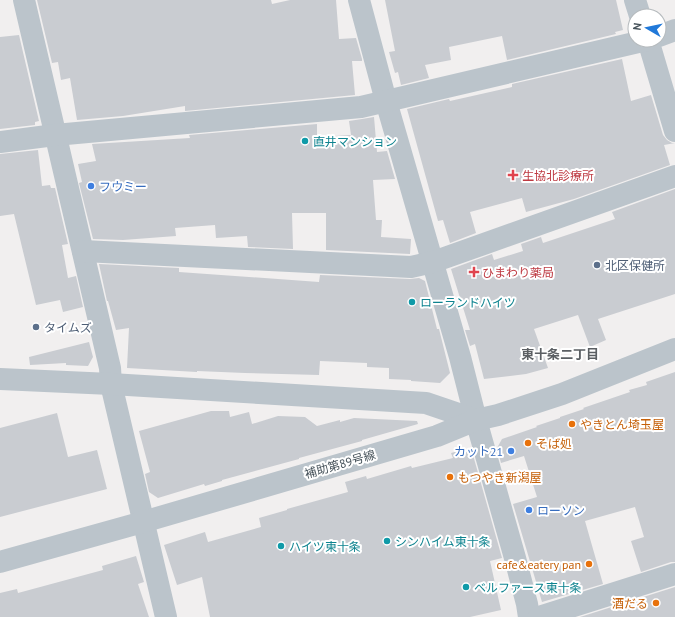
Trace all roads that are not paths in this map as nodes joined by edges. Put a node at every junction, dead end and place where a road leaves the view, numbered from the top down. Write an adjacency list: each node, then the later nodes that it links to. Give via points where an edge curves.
1 (24, 0): 7 (street)
2 (358, 0): 5 (street)
3 (627, 45): 5 (street)
4 (649, 48): 6 (street)
5 (386, 101): 7 (street, via 361,107); 11 (street)
6 (675, 131)
7 (55, 135): 8 (street); 10 (street)
8 (0, 142)
9 (675, 176): 11 (street)
10 (83, 251): 11 (street, via 411,268); 14 (street, via 110,368)
11 (433, 262): 15 (street)
12 (675, 349): 15 (street, 補助第89号線, via 562,394)
13 (0, 380): 14 (street)
14 (111, 384): 15 (street, via 426,403); 16 (street)
15 (476, 420): 16 (street, 補助第89号線, via 437,436); 20 (street)
16 (143, 522): 17 (street, 補助第89号線); 19 (street)
17 (0, 562)
18 (675, 574): 21 (street)
19 (166, 617)
20 (529, 617)
21 (538, 617)

